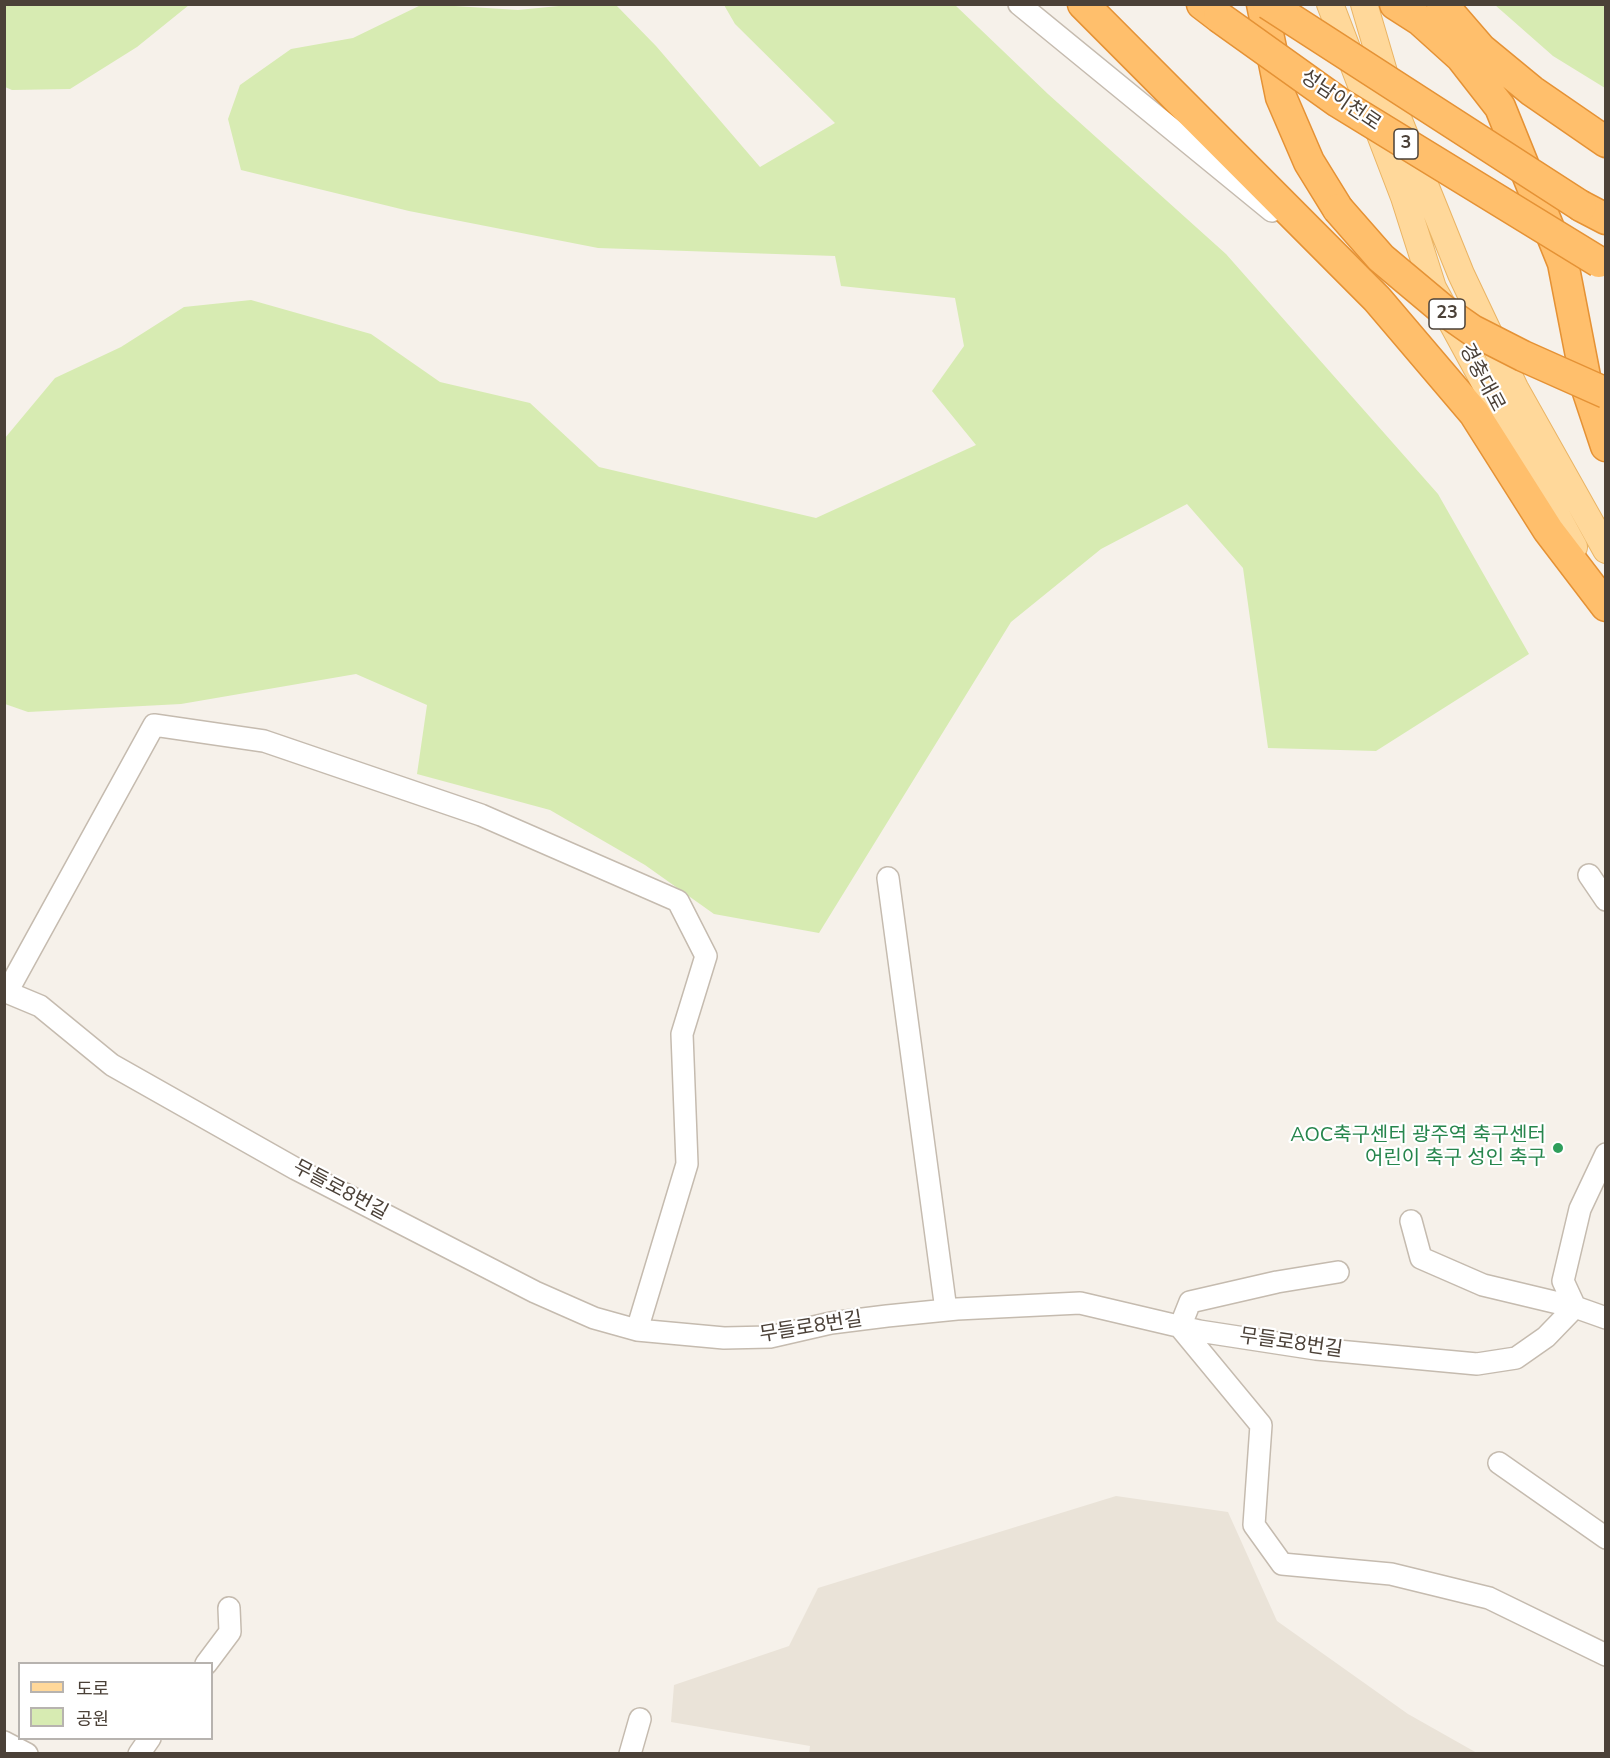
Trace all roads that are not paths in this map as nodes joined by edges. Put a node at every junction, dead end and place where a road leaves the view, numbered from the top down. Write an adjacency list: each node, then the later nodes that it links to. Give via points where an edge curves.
1 (1019, 4): 13 (street)
2 (1083, 4): 13 (highway)
3 (1262, 4): 14 (highway, bridge, via 1281,98 1309,162 1338,209 1381,258 1472,330)
4 (1268, 4): 11 (highway, 성남이천로 / 3, bridge)
5 (1330, 4): 17 (main road, 경충대로 / 23, via 1404,197 1433,288)
6 (1364, 4): 16 (main road, 경충대로 / 23, via 1396,113 1461,274 1515,388)
7 (1395, 4): 15 (highway, via 1420,20 1461,57 1500,107 1563,263 1588,392)
8 (1442, 4): 10 (highway, via 1481,49)
9 (1211, 11): 12 (highway, 성남이천로 / 3, bridge, via 1338,102)
10 (1605, 142)
11 (1593, 213)
12 (1602, 264)
13 (1377, 299): 17 (highway, via 1474,413 1548,530)
14 (1605, 393)
15 (1605, 446)
16 (1605, 549)
17 (1605, 606)
18 (1589, 875): 20 (street)
19 (888, 878): 26 (street)
20 (1605, 900)
21 (6, 991): 29 (street, 무들로8번길, via 40,1006 112,1065 296,1169 535,1292 594,1318); 29 (street, via 154,725 264,741 481,816 678,901 706,956 682,1034 687,1164)
22 (1605, 1154): 25 (street, via 1580,1209 1563,1281)
23 (1411, 1221): 25 (street, via 1421,1258 1483,1285)
24 (1338, 1272): 28 (street, via 1190,1302)
25 (1575, 1307): 27 (street); 28 (street, 무들로8번길, via 1546,1337 1516,1358 1477,1364 1316,1349)
26 (946, 1310): 28 (street, 무들로8번길, via 1080,1303); 29 (street, 무들로8번길, via 831,1323 770,1337 724,1338)
27 (1605, 1318)
28 (1180, 1327): 33 (street, via 1261,1425 1254,1525 1282,1564 1391,1574 1489,1598)
29 (637, 1330)
30 (1498, 1463): 31 (street)
31 (1605, 1538)
32 (229, 1608): 34 (street, via 230,1632)
33 (1605, 1654)
34 (208, 1662)
35 (640, 1719): 40 (street)
36 (149, 1740): 39 (street)
37 (4, 1742): 38 (street)
38 (27, 1754)
39 (139, 1754)
40 (630, 1754)

